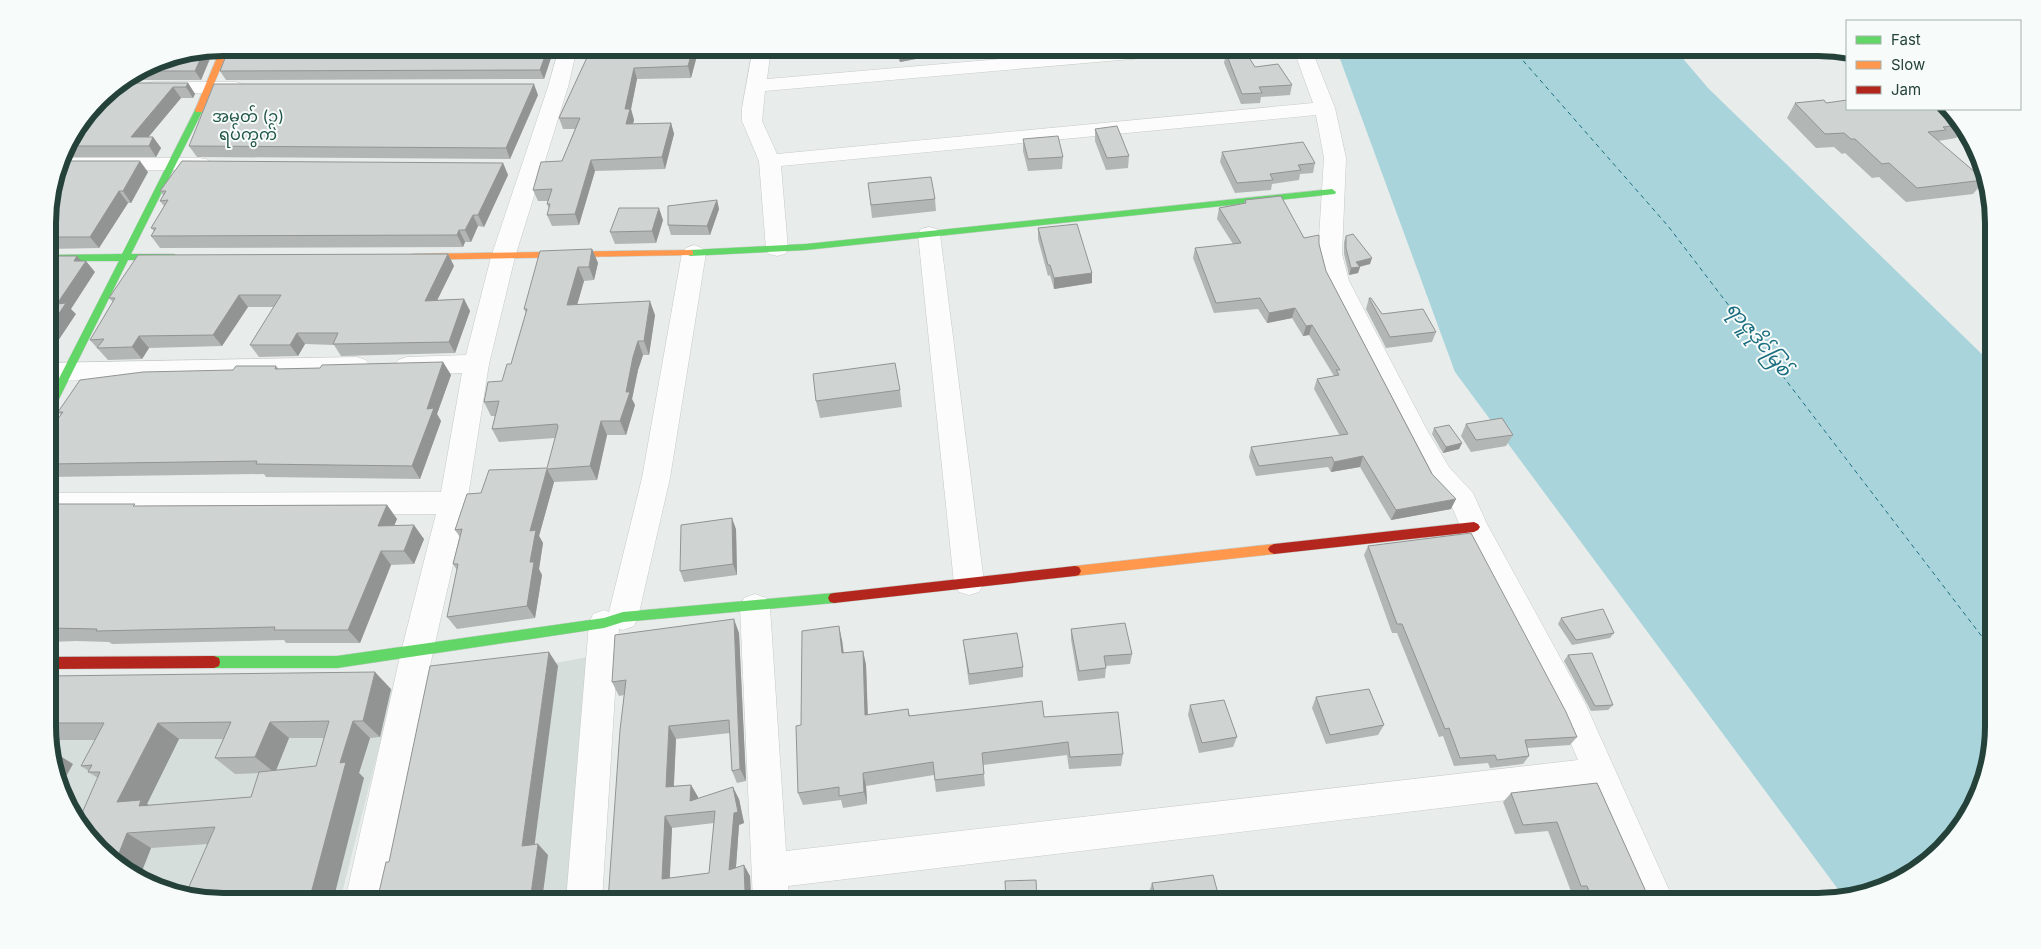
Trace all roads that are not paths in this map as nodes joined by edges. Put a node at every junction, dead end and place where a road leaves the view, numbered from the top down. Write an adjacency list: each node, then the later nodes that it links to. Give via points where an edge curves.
1 (1093, 56): 6 (street)
2 (1305, 56): 10 (street)
3 (222, 57): 8 (street)
4 (563, 57): 22 (street, via 548,87 521,167)
5 (761, 57): 6 (street)
6 (756, 86): 11 (street, via 752,121)
7 (132, 88): 8 (street)
8 (210, 88): 9 (street); 13 (street)
9 (250, 88)
10 (1325, 108): 11 (street); 15 (street, via 1335,158)
11 (770, 162): 17 (street)
12 (67, 164): 13 (street)
13 (172, 164): 14 (street); 19 (street)
14 (222, 165)
15 (1332, 192): 16 (street); 28 (street, via 1330,254 1337,281 1416,434 1439,475 1463,501)
16 (929, 234): 17 (street); 29 (street)
17 (777, 249): 18 (street)
18 (694, 253): 22 (street); 31 (street, via 656,478)
19 (126, 257): 20 (street); 23 (street); 25 (street)
20 (185, 257)
21 (403, 257): 22 (street)
22 (502, 257): 24 (street)
23 (57, 258)
24 (476, 364): 25 (street); 26 (street)
25 (58, 372)
26 (452, 503): 27 (street); 32 (street)
27 (56, 504)
28 (1474, 527): 29 (street); 34 (street, via 1574,713)
29 (969, 583): 30 (street)
30 (755, 607): 31 (street); 35 (street)
31 (613, 620): 32 (street); 38 (street)
32 (417, 652): 33 (street, via 337,662); 37 (street)
33 (56, 662)
34 (1600, 773): 35 (street); 36 (street)
35 (771, 886)
36 (1652, 892)
37 (365, 893)
38 (585, 893)

